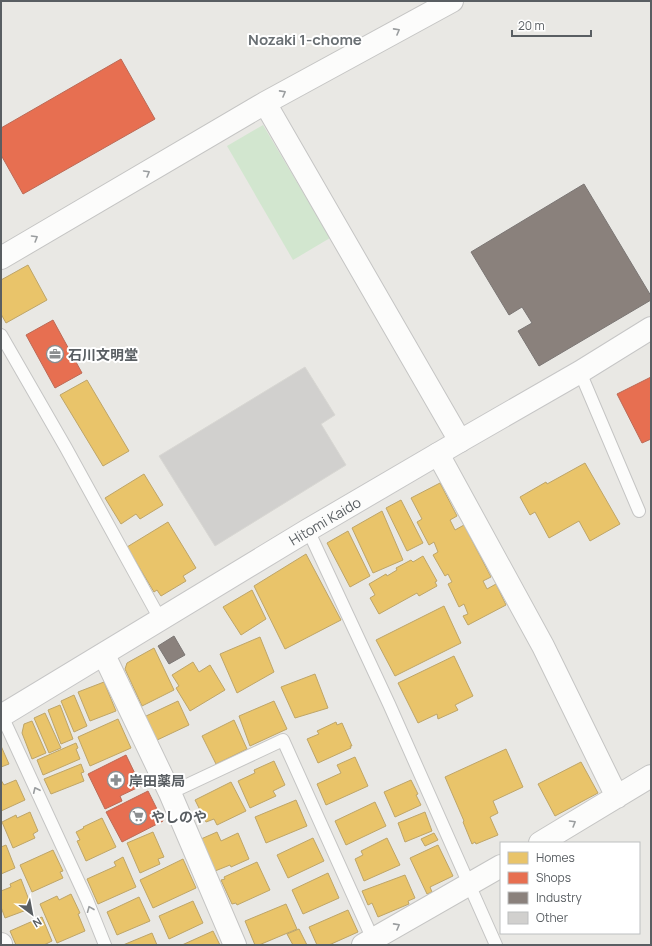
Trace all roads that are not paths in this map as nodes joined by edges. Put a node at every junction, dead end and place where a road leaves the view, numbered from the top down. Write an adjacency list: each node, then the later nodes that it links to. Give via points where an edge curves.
1 (452, 1): 2 (street, one-way to 1)
2 (265, 103): 3 (street, one-way to 2); 7 (street)
3 (1, 258)
4 (651, 328): 6 (street, Hitomi Kaido)
5 (1, 336): 11 (lane)
6 (580, 372): 7 (street, Hitomi Kaido); 9 (lane)
7 (460, 441): 8 (street, Hitomi Kaido)
8 (438, 454): 10 (street, Hitomi Kaido); 16 (street, via 543,646)
9 (639, 511)
10 (308, 530): 11 (street, Hitomi Kaido); 19 (lane)
11 (160, 619): 12 (street, Hitomi Kaido)
12 (104, 655): 13 (street, Hitomi Kaido); 15 (street)
13 (2, 716): 21 (lane, one-way to 13, via 87,900)
14 (651, 776): 16 (street)
15 (170, 793): 20 (lane, via 282,740); 22 (street)
16 (617, 797): 17 (street, one-way to 16)
17 (542, 842)
18 (500, 867): 19 (street)
19 (469, 885): 20 (street, one-way to 19); 23 (lane)
20 (370, 943)
21 (105, 945)
22 (236, 945)
23 (496, 945)

